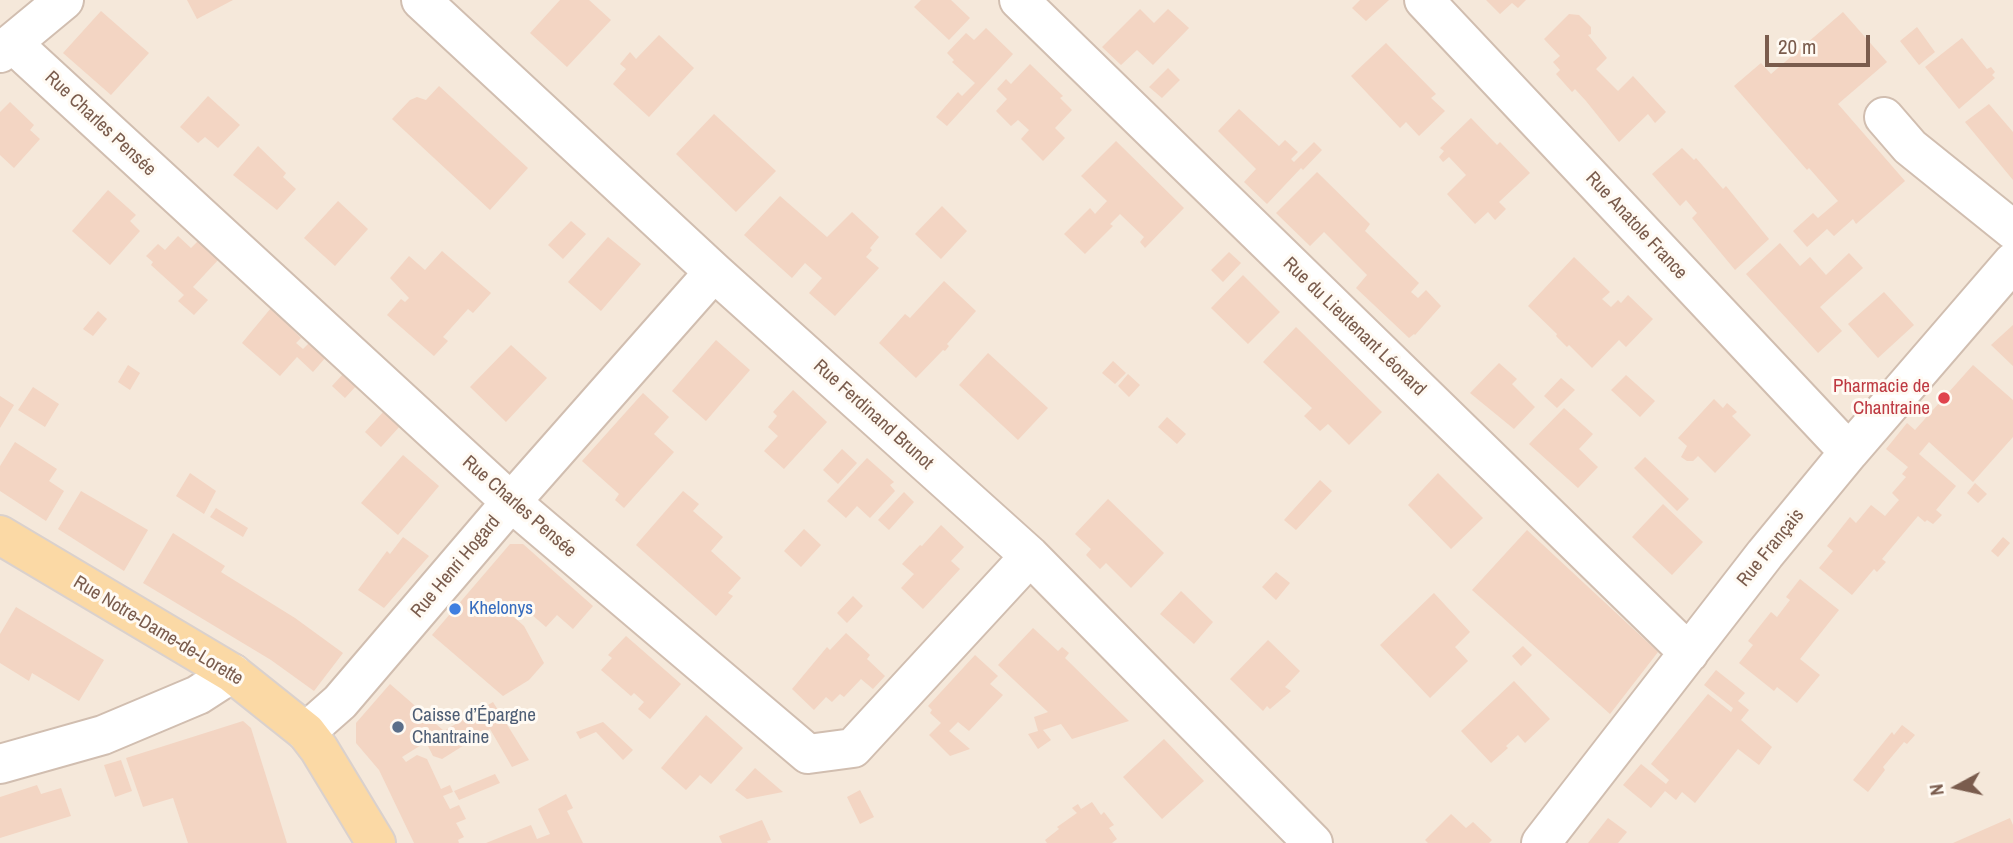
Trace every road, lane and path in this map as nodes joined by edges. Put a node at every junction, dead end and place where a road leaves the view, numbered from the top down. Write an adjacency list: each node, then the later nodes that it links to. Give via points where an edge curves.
1 (64, 0): 5 (street)
2 (421, 0): 9 (street, Rue Ferdinand Brunot)
3 (1019, 0): 14 (street, Rue du Lieutenant Léonard)
4 (1424, 0): 10 (street, Rue Anatole France)
5 (6, 48): 11 (street, Rue Charles Pensée)
6 (1884, 117): 7 (street, via 1910,147)
7 (2013, 230)
8 (2013, 262): 10 (street, Rue Français)
9 (714, 272): 11 (street, Rue Henri Hogard); 13 (street, Rue Ferdinand Brunot)
10 (1849, 452): 14 (street, Rue Français)
11 (510, 502): 13 (street, Rue Charles Pensée, via 808,754 853,748); 16 (street, Rue Henri Hogard, via 340,702)
12 (0, 536): 15 (main road, Rue Notre-Dame-de-Lorette)
13 (1030, 556): 19 (street, Rue Ferdinand Brunot)
14 (1689, 653): 20 (street, Rue Français)
15 (232, 673): 16 (main road, Rue Notre-Dame-de-Lorette); 17 (street, via 198,695 103,735)
16 (306, 732): 18 (main road, Rue Notre-Dame-de-Lorette)
17 (0, 764)
18 (376, 843)
19 (1312, 843)
20 (1541, 843)

